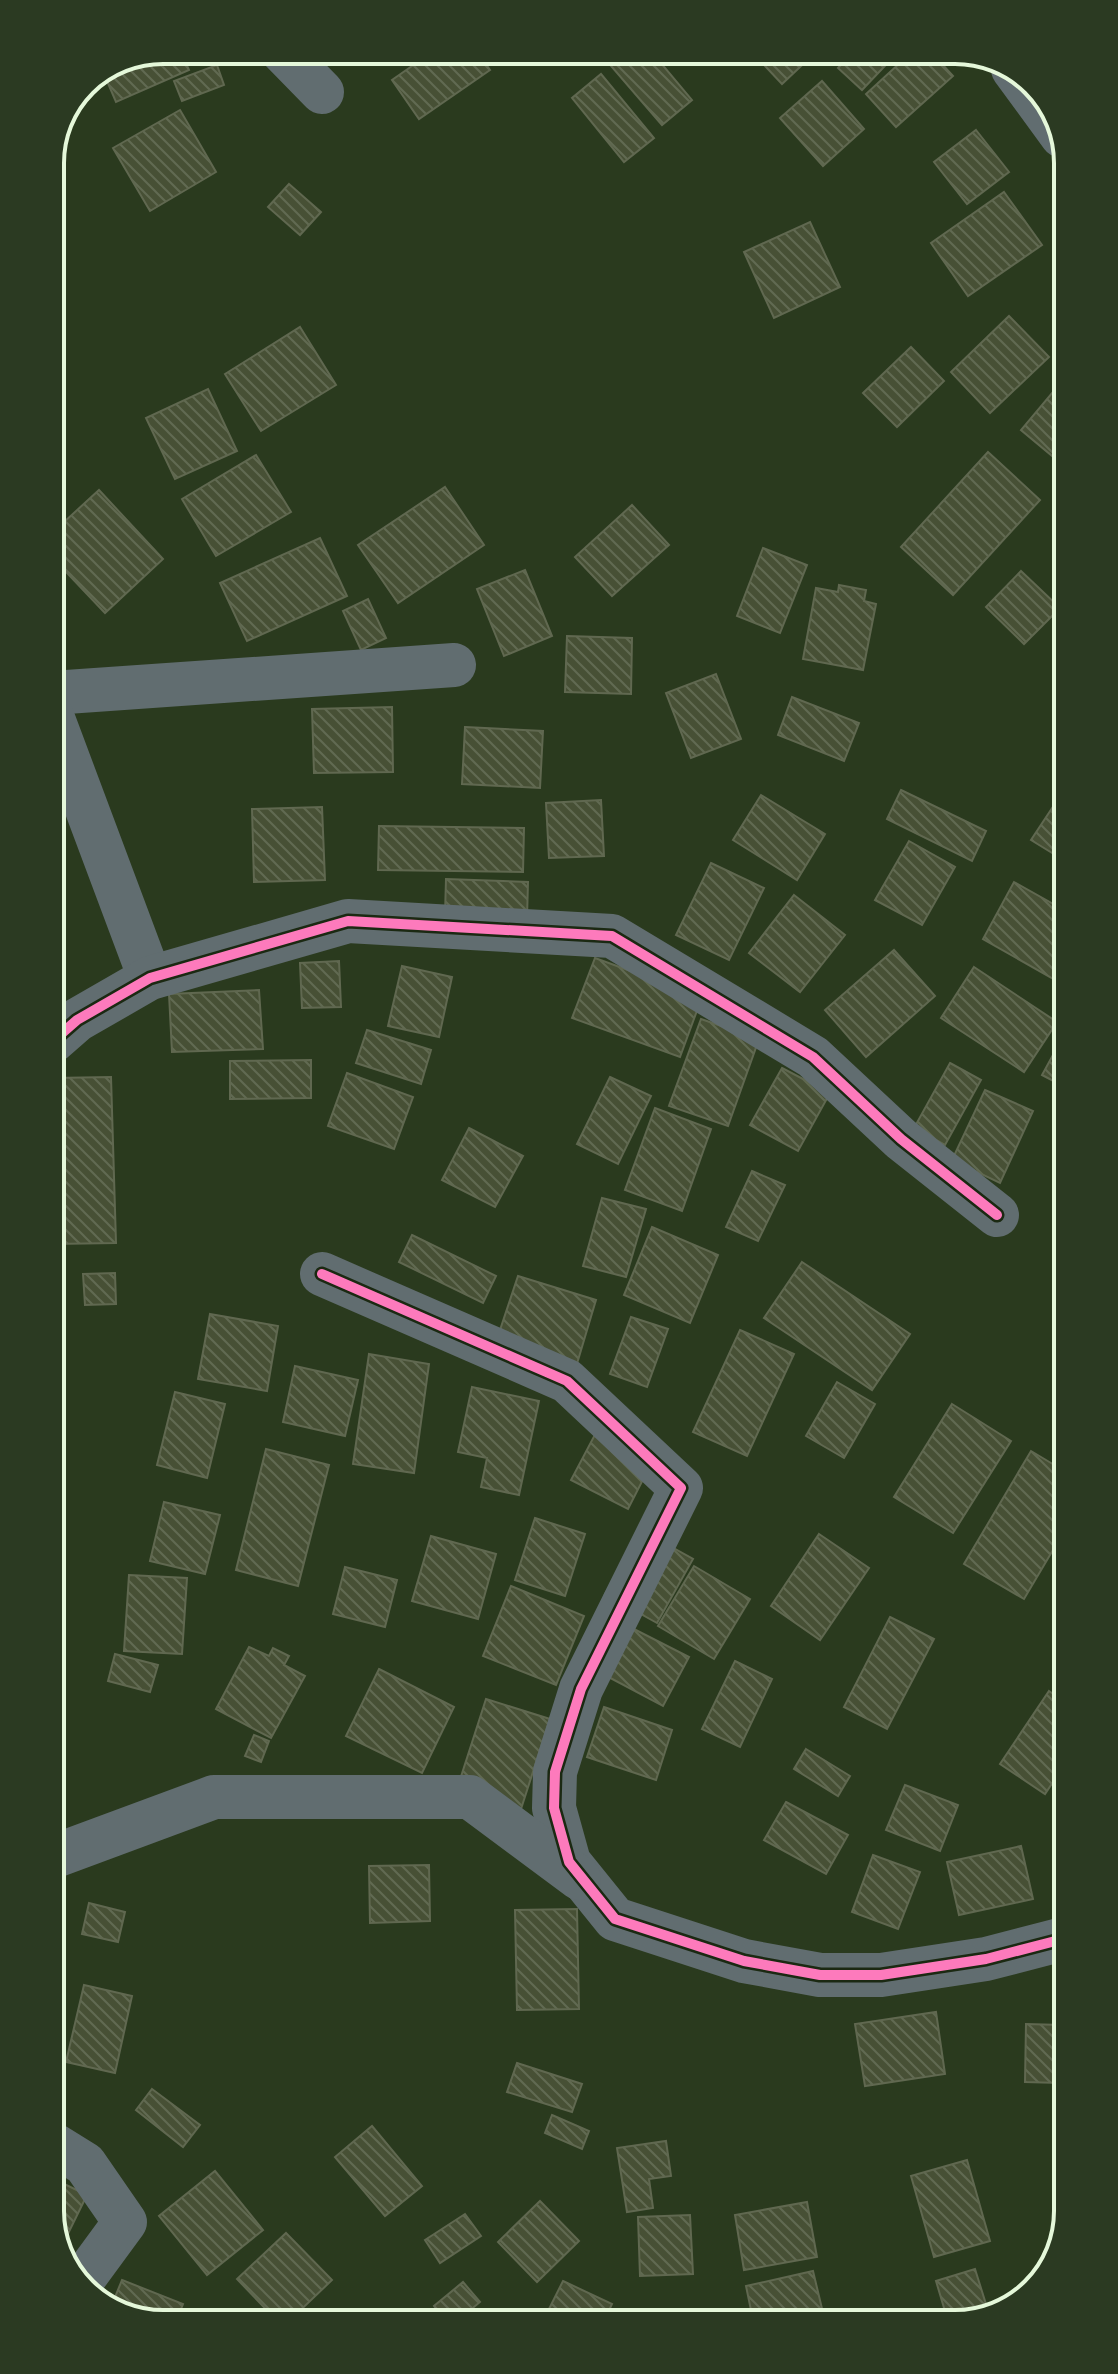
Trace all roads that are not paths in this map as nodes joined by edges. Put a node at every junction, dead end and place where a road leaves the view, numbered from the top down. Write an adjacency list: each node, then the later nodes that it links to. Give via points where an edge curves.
1 (295, 64): 2 (street)
2 (322, 92)
3 (454, 665): 4 (street)
4 (64, 692)
5 (64, 748): 6 (street)
6 (150, 978): 7 (street); 8 (street, via 348,921 612,936 813,1057 901,1139)
7 (64, 1031)
8 (997, 1215)
9 (322, 1274): 11 (street, via 567,1381 681,1488 581,1689 555,1772 554,1808 569,1862)
10 (64, 1853): 11 (street, via 214,1797 470,1797)
11 (584, 1881): 12 (street, via 615,1919 744,1961 820,1975 896,1973)
12 (1054, 1941)
13 (64, 2151): 14 (street, via 85,2164 125,2222)
14 (87, 2274)

